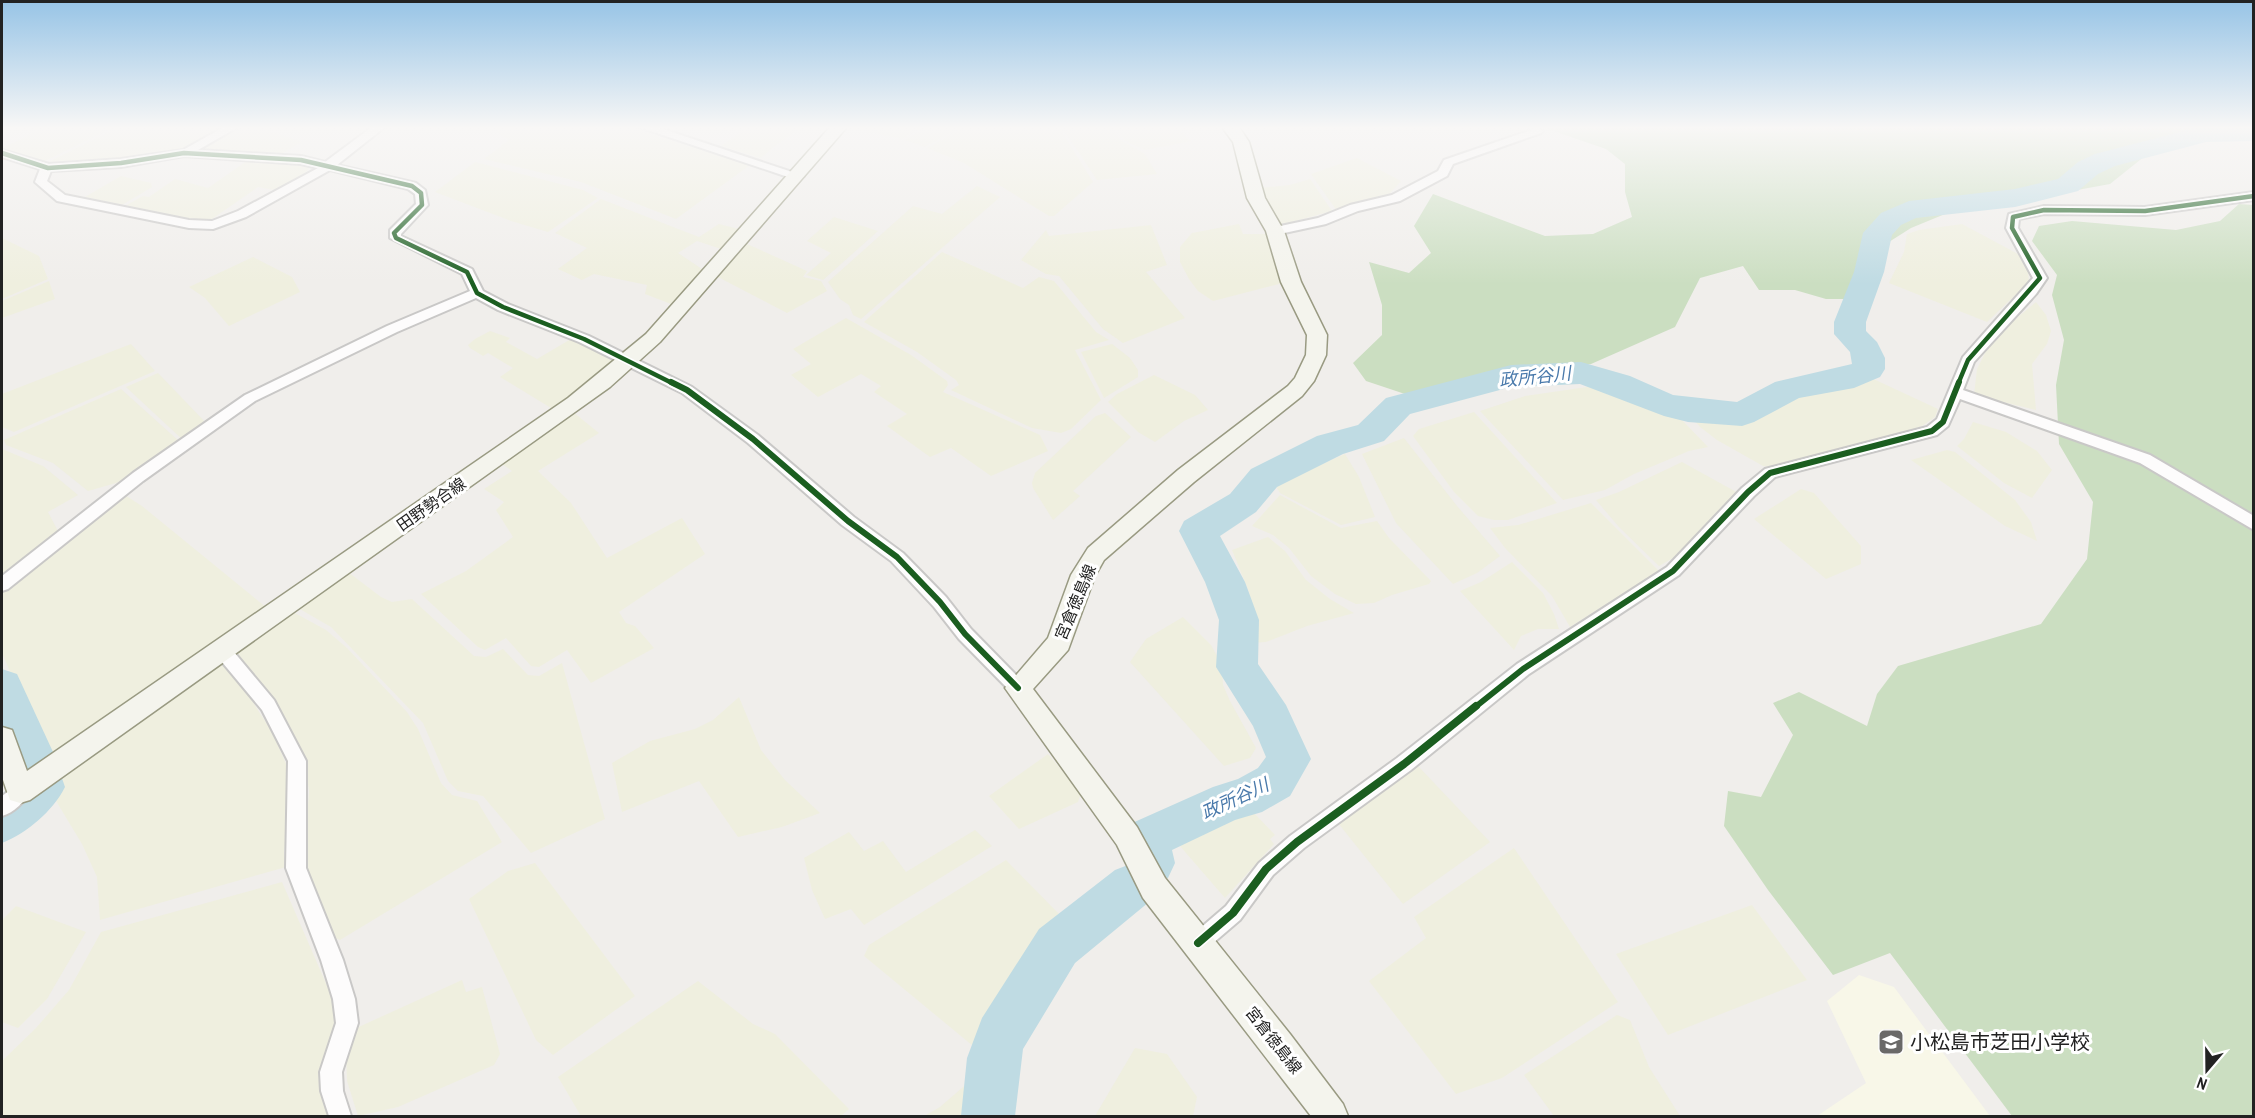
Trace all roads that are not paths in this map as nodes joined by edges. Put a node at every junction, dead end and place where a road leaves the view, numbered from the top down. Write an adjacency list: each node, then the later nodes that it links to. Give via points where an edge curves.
1 (42, 179): 2 (street, via 61,198 189,224 213,225 242,214)
2 (305, 179)
3 (384, 179): 9 (street, via 412,186 421,193 422,205 397,227 396,238 466,272)
4 (795, 179): 10 (main road, 田野勢合線)
5 (1251, 179): 8 (main road, 宮倉徳島線, via 1256,198)
6 (1433, 179): 8 (street, via 1396,198)
7 (2253, 196): 11 (street, via 2145,211 2044,210 2013,217 2012,228 2040,278 1968,360)
8 (1275, 231): 15 (main road, 宮倉徳島線, via 1291,282 1317,335 1316,355 1304,381 1096,554 1083,575 1059,643)
9 (477, 293): 10 (street); 13 (street, via 250,398 138,477)
10 (630, 361): 14 (main road, 田野勢合線); 15 (street, via 687,390 726,418 897,557 964,634)
11 (1957, 393): 12 (street, via 2145,459); 18 (street, via 1943,422 1932,430 1770,473 1673,571 1523,669 1404,764 1297,842 1266,870 1233,913)
12 (2253, 524)
13 (2, 585)
14 (223, 651): 17 (main road, 田野勢合線); 19 (street, via 268,705 297,761 296,868 332,960 347,1023 331,1072 332,1092)
15 (1018, 688): 18 (main road, 宮倉徳島線, via 1127,836 1154,888)
16 (2, 738): 17 (main road, 田野勢合線)
17 (11, 799)
18 (1198, 943): 20 (main road, 宮倉徳島線)
19 (340, 1116)
20 (1331, 1116)

